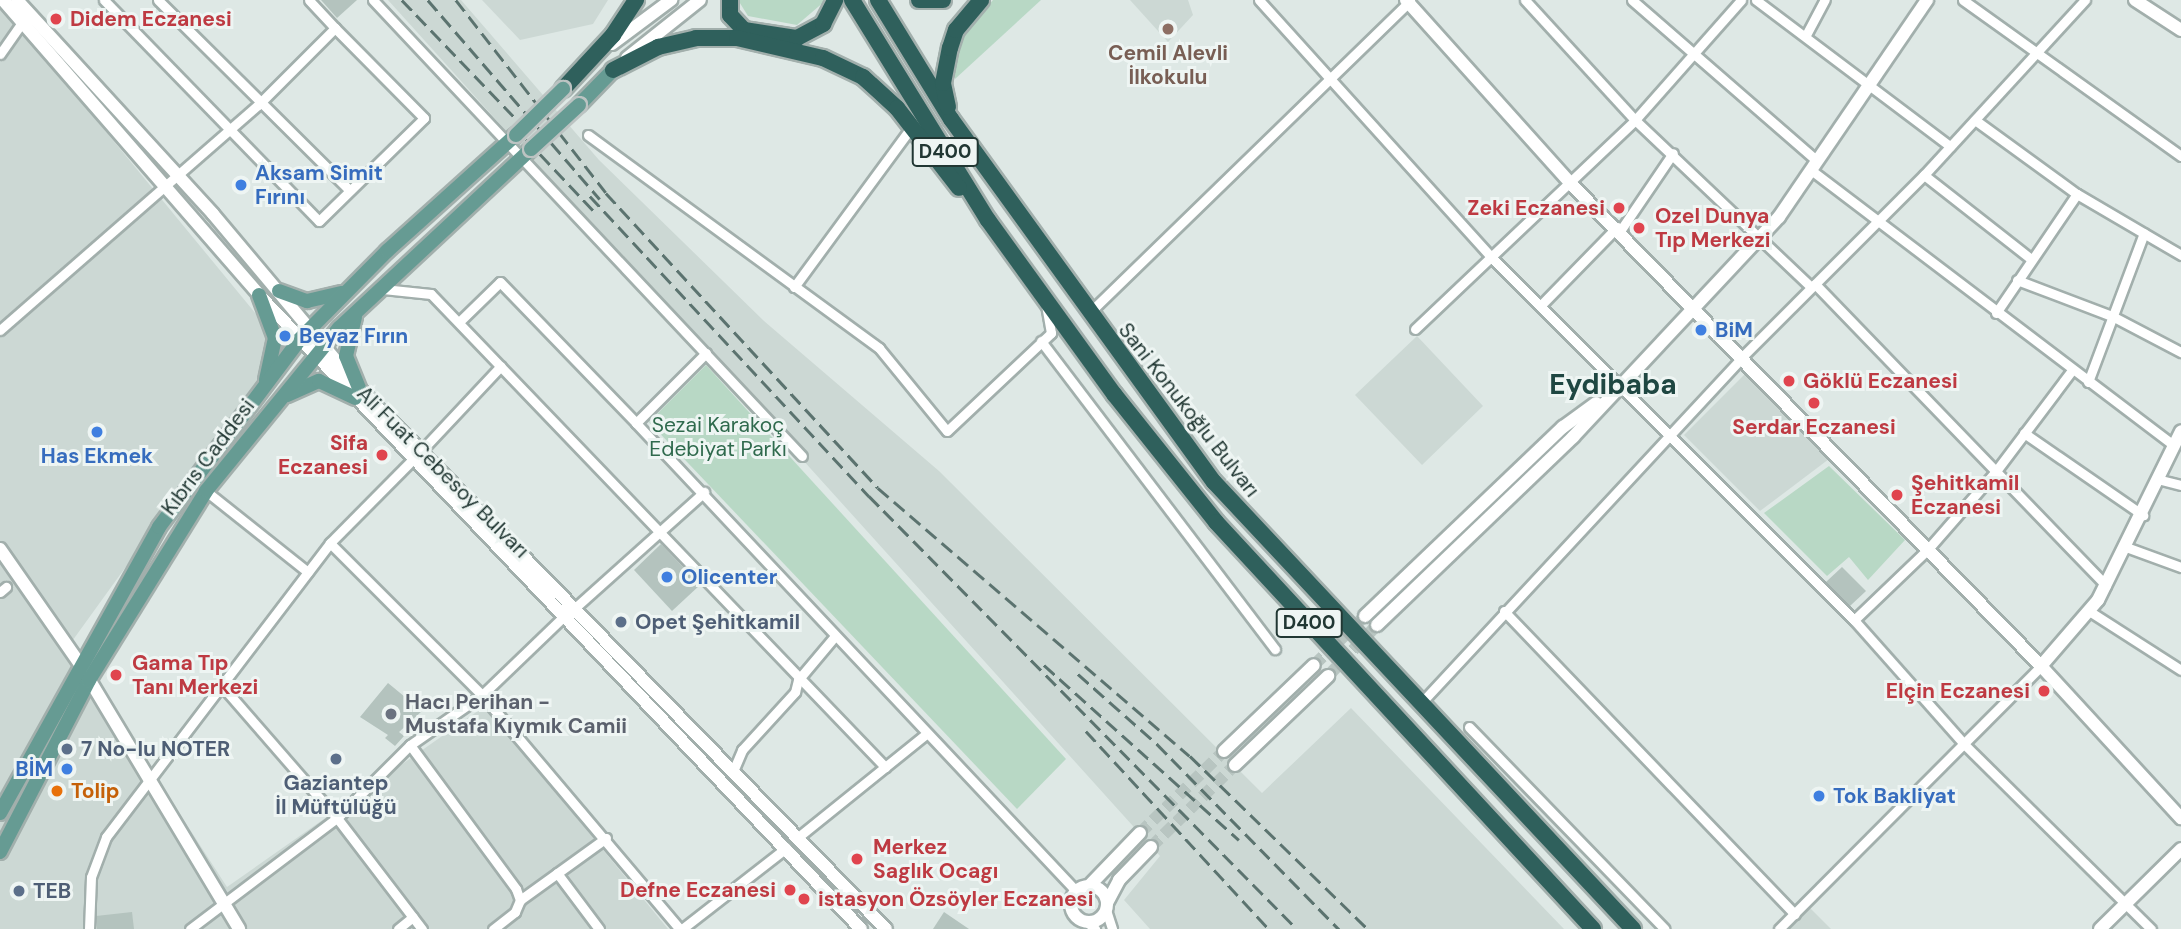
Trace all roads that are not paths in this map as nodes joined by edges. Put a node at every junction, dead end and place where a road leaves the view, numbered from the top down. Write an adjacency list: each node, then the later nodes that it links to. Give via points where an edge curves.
1 (3, 0): 28 (street)
2 (17, 0): 52 (street)
3 (104, 0): 44 (street)
4 (158, 0): 39 (street)
5 (309, 0): 29 (street)
6 (373, 0): 46 (street)
7 (636, 0): 38 (highway, via 613,36)
8 (671, 0): 38 (street, via 631,27)
9 (700, 0): 35 (street)
10 (730, 0): 11 (highway, via 730,15 744,30 797,38 823,24)
11 (835, 0)
12 (852, 0): 58 (highway, D400)
13 (878, 0): 40 (highway, Sani Konukoğlu Bulvarı / D400)
14 (919, 0): 15 (highway)
15 (943, 0)
16 (981, 0): 40 (highway, via 956,30 950,48 943,83)
17 (1259, 0): 36 (street)
18 (1525, 0): 41 (street)
19 (1632, 0): 34 (street)
20 (1741, 0): 34 (street)
21 (1756, 0): 31 (street)
22 (1825, 0): 31 (street)
23 (1927, 0): 37 (street)
24 (1963, 0): 33 (street)
25 (2085, 0): 33 (street)
26 (2135, 0): 30 (street)
27 (1408, 1): 36 (street); 54 (street)
28 (22, 23): 32 (street); 55 (street)
29 (335, 27): 39 (street); 56 (street, via 424,118)
30 (2181, 30)
31 (1806, 35): 37 (street)
32 (0, 54)
33 (2036, 54): 42 (street); 50 (street)
34 (1692, 56): 41 (street); 51 (street)
35 (613, 70): 43 (highway, via 658,47 696,38 737,37 823,58 863,77); 48 (main road, Kıbrıs Caddesi, bridge)
36 (1326, 79): 64 (street); 78 (street)
37 (1871, 83): 47 (street); 51 (street)
38 (563, 89): 46 (main road, bridge)
39 (258, 105): 44 (street); 56 (street)
40 (951, 119): 78 (highway, Sani Konukoğlu Bulvarı / D400)
41 (1635, 120): 49 (street); 54 (street)
42 (1975, 120): 47 (street); 57 (street)
43 (911, 128): 58 (highway); 68 (street)
44 (227, 131): 52 (street); 56 (street, via 319,221)
45 (588, 135): 68 (street)
46 (512, 139): 48 (street); 69 (main road)
47 (1950, 146): 53 (street)
48 (527, 153): 70 (main road, Kıbrıs Caddesi); 87 (street)
49 (1673, 153): 60 (street); 62 (street)
50 (2181, 156)
51 (1814, 165): 59 (street); 62 (street)
52 (174, 175): 55 (street); 71 (street)
53 (1924, 175): 59 (street); 65 (street)
54 (1570, 183): 60 (street); 64 (street)
55 (161, 186): 72 (street); 81 (street)
56 (349, 190)
57 (2077, 194): 61 (street); 65 (street)
58 (988, 220): 73 (highway, D400)
59 (1875, 223): 67 (street); 77 (street)
60 (1619, 229): 75 (street); 76 (street)
61 (2144, 233): 63 (street); 79 (street)
62 (1761, 236): 67 (street); 76 (street)
63 (2181, 255)
64 (1491, 257): 75 (street); 82 (street)
65 (2031, 258): 66 (street)
66 (2017, 279): 77 (street); 79 (street)
67 (1813, 286): 88 (street); 103 (street)
68 (793, 287): 84 (street, via 879,348 947,431)
69 (348, 288): 71 (main road, via 320,300); 83 (main road)
70 (377, 290): 74 (main road, Kıbrıs Caddesi); 80 (street, via 431,294)
71 (279, 292): 83 (street)
72 (259, 295): 83 (street); 94 (main road, via 275,338)
73 (1045, 299): 84 (street, via 1051,333); 175 (highway, D400, via 1216,522)
74 (360, 305): 85 (main road, Kıbrıs Caddesi); 93 (main road, via 346,341)
75 (1541, 305): 92 (street)
76 (1696, 308): 88 (street); 92 (street)
77 (1996, 313): 90 (street)
78 (1087, 314): 135 (highway, Sani Konukoğlu Bulvarı / D400, via 1214,482)
79 (2112, 316): 86 (street); 91 (street)
80 (459, 322): 89 (street); 96 (street, via 500,282)
81 (2, 325)
82 (1415, 329)
83 (305, 334): 85 (street); 94 (main road)
84 (1041, 341): 125 (street)
85 (319, 350): 93 (street, Ali Fuat Cebesoy Bulvarı); 95 (main road, Kıbrıs Caddesi)
86 (2181, 352)
87 (706, 353): 96 (street); 102 (street)
88 (1743, 356): 99 (street); 113 (street)
89 (501, 366): 101 (street); 109 (street)
90 (2071, 370): 91 (street); 98 (street)
91 (2088, 382): 100 (street)
92 (1619, 386): 99 (street); 120 (street, via 1563,427); 123 (street, via 1563,447)
93 (357, 393): 95 (main road, via 319,381 303,384); 101 (street, Ali Fuat Cebesoy Bulvarı)
94 (260, 395): 126 (main road, via 159,527)
95 (272, 407): 106 (main road, Kıbrıs Caddesi)
96 (636, 424): 107 (street)
97 (2181, 431): 100 (street)
98 (2024, 433): 103 (street); 108 (street)
99 (1668, 435): 118 (street); 122 (street)
100 (2174, 446): 104 (street)
101 (418, 454): 110 (street); 117 (street, Ali Fuat Cebesoy Bulvarı); 121 (street)
102 (802, 456)
103 (1996, 471): 113 (street); 116 (street)
104 (2161, 480): 105 (street); 108 (street)
105 (2181, 485)
106 (206, 491): 115 (street); 131 (main road, Kıbrıs Caddesi)
107 (704, 492): 109 (street); 124 (street)
108 (2143, 515): 111 (street)
109 (660, 530): 117 (street); 132 (street)
110 (330, 543): 115 (street); 134 (street)
111 (2126, 547): 114 (street); 116 (street)
112 (0, 549): 126 (street)
113 (1928, 549): 122 (street); 128 (street)
114 (2181, 566)
115 (308, 572): 133 (street)
116 (2106, 585): 119 (street)
117 (576, 606): 143 (street, Ali Fuat Cebesoy Bulvarı)
118 (1504, 611): 135 (street); 161 (street)
119 (2089, 611): 128 (street); 129 (street)
120 (1365, 616)
121 (563, 617): 134 (street); 153 (street)
122 (1854, 620): 139 (street)
123 (1377, 625)
124 (835, 636): 132 (street); 137 (street)
125 (1275, 649)
126 (80, 664): 131 (street); 145 (main road)
127 (1314, 665): 140 (street)
128 (2041, 666): 139 (street); 147 (street)
129 (2181, 670)
130 (1328, 676): 141 (street)
131 (89, 680): 144 (street); 151 (main road, Kıbrıs Caddesi)
132 (798, 680): 142 (street); 143 (street, via 795,692 742,750)
133 (223, 687): 144 (street); 146 (street)
134 (482, 695): 138 (street); 149 (street)
135 (1421, 703): 176 (highway, Sani Konukoğlu Bulvarı / D400)
136 (1469, 727): 177 (street)
137 (928, 733): 142 (street); 156 (street)
138 (410, 744): 146 (street); 157 (street)
139 (1964, 744): 160 (street); 161 (street)
140 (1224, 751)
141 (1235, 765)
142 (885, 767): 150 (street)
143 (734, 769): 150 (street, Ali Fuat Cebesoy Bulvarı)
144 (152, 782): 158 (street); 164 (street, via 106,837 96,860)
145 (0, 813)
146 (337, 818): 158 (street); 162 (street)
147 (2181, 818)
148 (1140, 833): 156 (street)
149 (606, 838): 155 (street); 171 (street)
150 (797, 838): 173 (street, Ali Fuat Cebesoy Bulvarı)
151 (1, 846)
152 (1151, 846): 159 (street, via 1119,880)
153 (786, 848): 171 (street); 172 (street)
154 (2181, 850): 160 (street)
155 (557, 873): 157 (street); 170 (street)
156 (1083, 889): 159 (street, via 1100,890); 163 (street, via 1073,912)
157 (520, 900): 169 (street, via 515,912)
158 (224, 905): 165 (street); 166 (street)
159 (1106, 906): 163 (street); 174 (street)
160 (2123, 906): 179 (street); 180 (street)
161 (1795, 914): 178 (street)
162 (413, 917): 167 (street); 168 (street)
163 (1091, 925)
164 (89, 929)
165 (190, 929)
166 (239, 929)
167 (398, 929)
168 (422, 929)
169 (493, 929)
170 (599, 929)
171 (681, 929)
172 (861, 929)
173 (886, 929)
174 (1112, 929)
175 (1592, 929)
176 (1633, 929)
177 (1665, 929)
178 (1779, 929)
179 (2100, 929)
180 (2151, 929)

